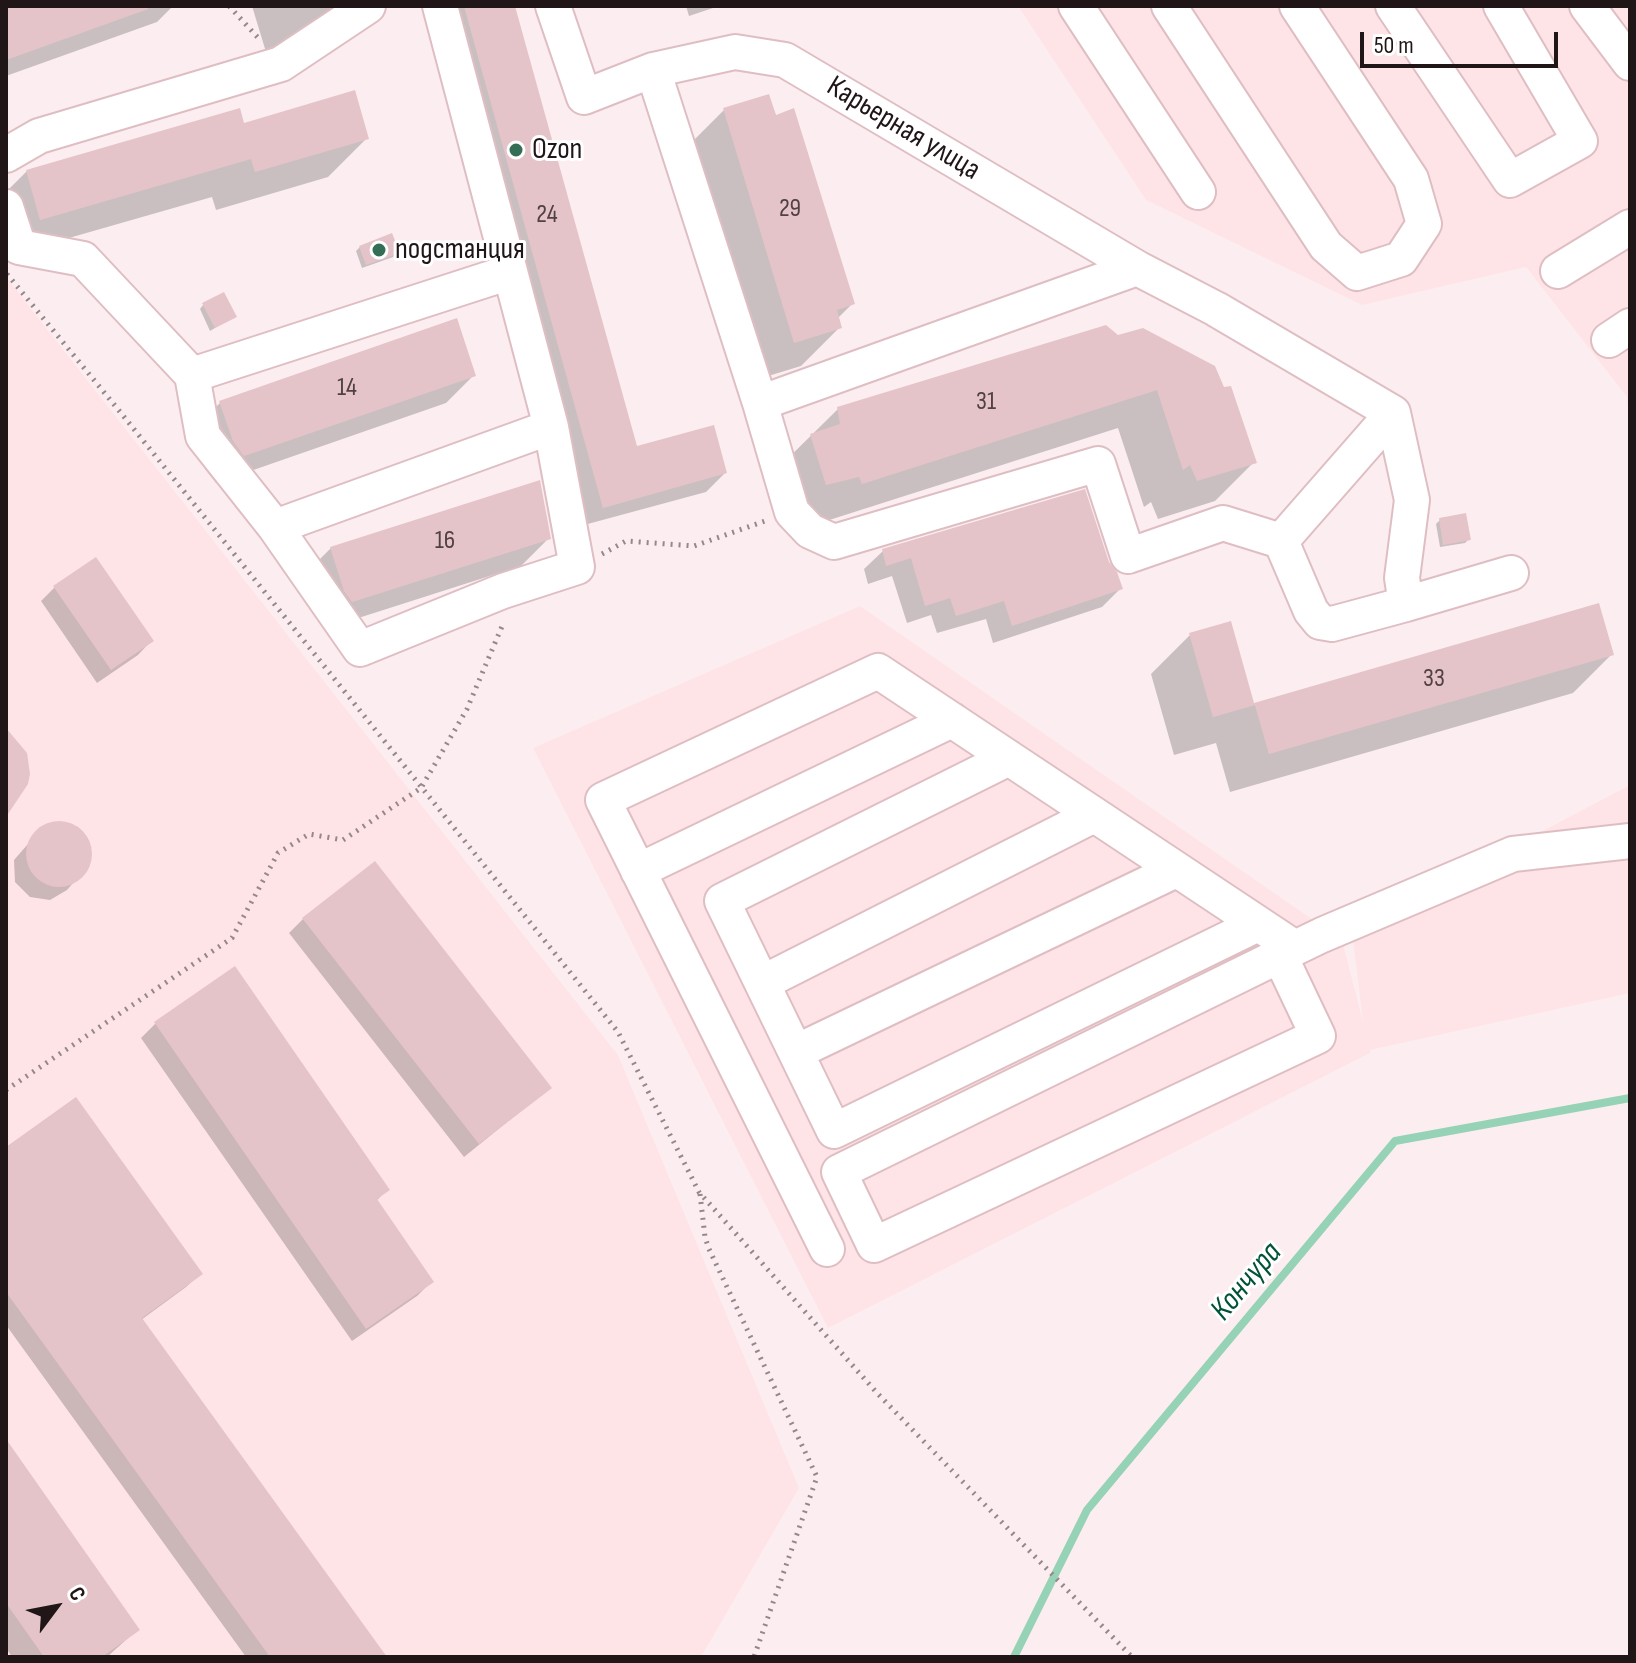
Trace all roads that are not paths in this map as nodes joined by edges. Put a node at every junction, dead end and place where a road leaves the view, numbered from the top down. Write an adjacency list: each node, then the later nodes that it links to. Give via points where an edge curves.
1 (368, 6): 12 (lane, via 281,64 39,136)
2 (440, 6): 18 (lane)
3 (553, 6): 11 (lane, Карьерная улица, via 584,97)
4 (1076, 6): 13 (lane)
5 (1169, 6): 6 (lane, via 1326,246 1357,273 1401,259 1424,224 1411,179)
6 (1297, 6)
7 (1393, 6): 8 (lane, via 1510,180 1580,141)
8 (1501, 6)
9 (1587, 6): 10 (lane)
10 (1630, 63)
11 (653, 70): 16 (lane, Карьерная улица, via 735,52 785,60); 20 (lane)
12 (6, 155)
13 (1198, 192)
14 (6, 207): 19 (lane, via 19,247 83,259)
15 (1630, 227): 17 (lane)
16 (1137, 268): 20 (lane); 21 (lane, Карьерная улица)
17 (1558, 271)
18 (510, 272): 19 (lane); 22 (lane)
19 (192, 375): 23 (lane, via 203,436)
20 (760, 403): 24 (lane, via 792,512 810,531 834,542 1098,464 1128,556 1223,523)
21 (1393, 413): 24 (lane); 26 (lane, via 1412,500 1402,578)
22 (551, 427): 23 (lane); 23 (lane, via 577,567 360,649)
23 (275, 527)
24 (1281, 541): 26 (lane, via 1320,622 1332,624)
25 (1511, 573): 26 (lane)
26 (1406, 604)
27 (952, 720): 28 (lane); 32 (lane); 32 (lane, via 878,671 603,800)
28 (1009, 758): 29 (lane); 35 (lane, via 722,901)
29 (1094, 815): 31 (lane); 35 (lane)
30 (1630, 841): 34 (lane, via 1513,854)
31 (1176, 870): 33 (lane); 36 (lane)
32 (638, 871): 37 (lane)
33 (1258, 924): 34 (lane); 36 (lane, via 834,1131)
34 (1287, 952): 34 (lane, via 839,1172 874,1245 1318,1036)
35 (762, 983): 36 (lane)
36 (796, 1052)
37 (827, 1249)

